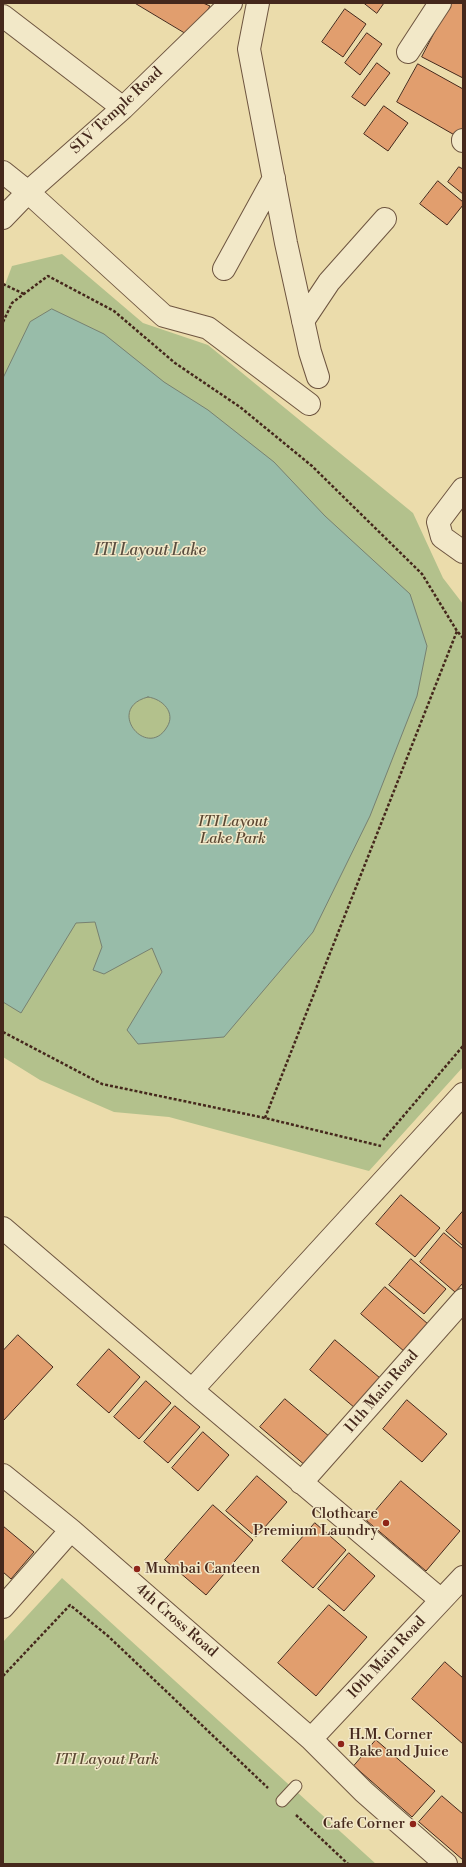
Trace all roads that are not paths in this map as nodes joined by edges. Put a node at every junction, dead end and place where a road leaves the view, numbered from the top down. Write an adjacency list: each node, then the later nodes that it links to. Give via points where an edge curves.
1 (231, 3): 6 (street, SLV Temple Road)
2 (258, 3): 8 (street, via 249,49)
3 (440, 3): 5 (street)
4 (3, 16): 6 (street)
5 (408, 52)
6 (123, 108): 9 (street, SLV Temple Road)
7 (3, 172): 9 (street)
8 (274, 178): 12 (street); 13 (street)
9 (28, 192): 10 (street, SLV Temple Road); 15 (street, via 164,316 208,328)
10 (3, 218)
11 (385, 219): 13 (street, via 329,282)
12 (224, 269)
13 (303, 321): 14 (street)
14 (318, 377)
15 (309, 404)
16 (463, 490): 17 (street, via 438,522 442,537)
17 (463, 552)
18 (463, 1094): 21 (street)
19 (3, 1228): 21 (street)
20 (463, 1300): 23 (street, 11th Main Road)
21 (192, 1390): 23 (street)
22 (3, 1475): 24 (street, 4th Cross Road)
23 (301, 1483): 26 (street)
24 (71, 1530): 27 (street); 28 (street, 4th Cross Road)
25 (463, 1577): 26 (street, 10th Main Road)
26 (441, 1600): 28 (street, 10th Main Road)
27 (3, 1607)
28 (311, 1739): 31 (street, 4th Cross Road, via 364,1792)
29 (296, 1786): 30 (lane)
30 (282, 1801)
31 (446, 1864)

